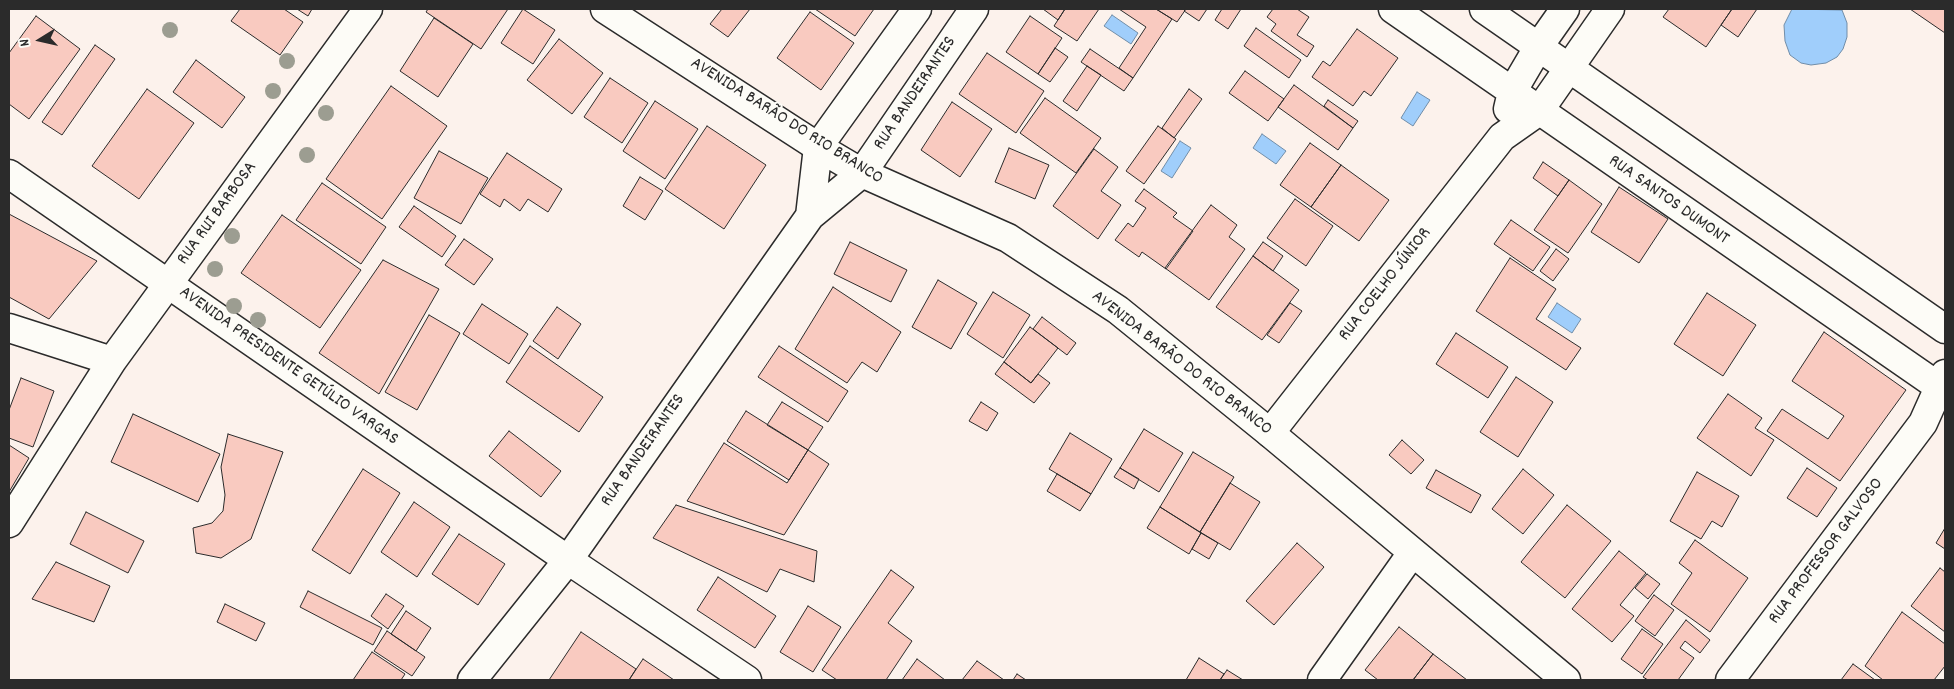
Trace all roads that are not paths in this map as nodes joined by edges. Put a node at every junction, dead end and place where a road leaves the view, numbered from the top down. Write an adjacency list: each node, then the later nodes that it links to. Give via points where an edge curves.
1 (368, 9): 18 (street, RUA RUI BARBOSA)
2 (605, 9): 14 (street, AVENIDA BARÃO DO RIO BRANCO)
3 (917, 9): 14 (street, RUA BANDEIRANTES)
4 (974, 9): 15 (street, RUA BANDEIRANTES)
5 (1392, 9): 11 (street, RUA SANTOS DUMONT)
6 (1484, 9): 9 (street)
7 (1565, 9): 9 (street, RUA COELHO JÚNIOR)
8 (1610, 9): 10 (street, RUA COELHO JÚNIOR)
9 (1539, 46): 10 (street); 11 (street, RUA COELHO JÚNIOR)
10 (1569, 67): 12 (street, RUA COELHO JÚNIOR); 20 (street)
11 (1512, 92): 12 (street, RUA SANTOS DUMONT); 13 (street, RUA COELHO JÚNIOR)
12 (1539, 111): 13 (street, RUA COELHO JÚNIOR); 22 (street, RUA SANTOS DUMONT)
13 (1502, 137): 23 (street, RUA COELHO JÚNIOR)
14 (818, 147): 15 (street, AVENIDA BARÃO DO RIO BRANCO); 17 (street, RUA BANDEIRANTES)
15 (862, 173): 17 (street, RUA BANDEIRANTES); 23 (street, AVENIDA BARÃO DO RIO BRANCO, via 1008,238 1118,310)
16 (9, 174): 18 (street, AVENIDA PRESIDENTE GETÚLIO VARGAS)
17 (810, 216): 26 (street, RUA BANDEIRANTES)
18 (167, 283): 21 (street, RUA RUI BARBOSA); 26 (street, AVENIDA PRESIDENTE GETÚLIO VARGAS)
19 (9, 328): 21 (street)
20 (1945, 329)
21 (112, 361): 24 (street, RUA RUI BARBOSA)
22 (1940, 397): 31 (street, RUA PROFESSOR GALVOSO)
23 (1270, 433): 25 (street, AVENIDA BARÃO DO RIO BRANCO)
24 (9, 523)
25 (1412, 552): 29 (street); 30 (street, AVENIDA BARÃO DO RIO BRANCO)
26 (568, 560): 27 (street, RUA BANDEIRANTES); 28 (street, AVENIDA PRESIDENTE GETÚLIO VARGAS)
27 (472, 680)
28 (747, 680)
29 (1322, 680)
30 (1566, 680)
31 (1730, 680)

